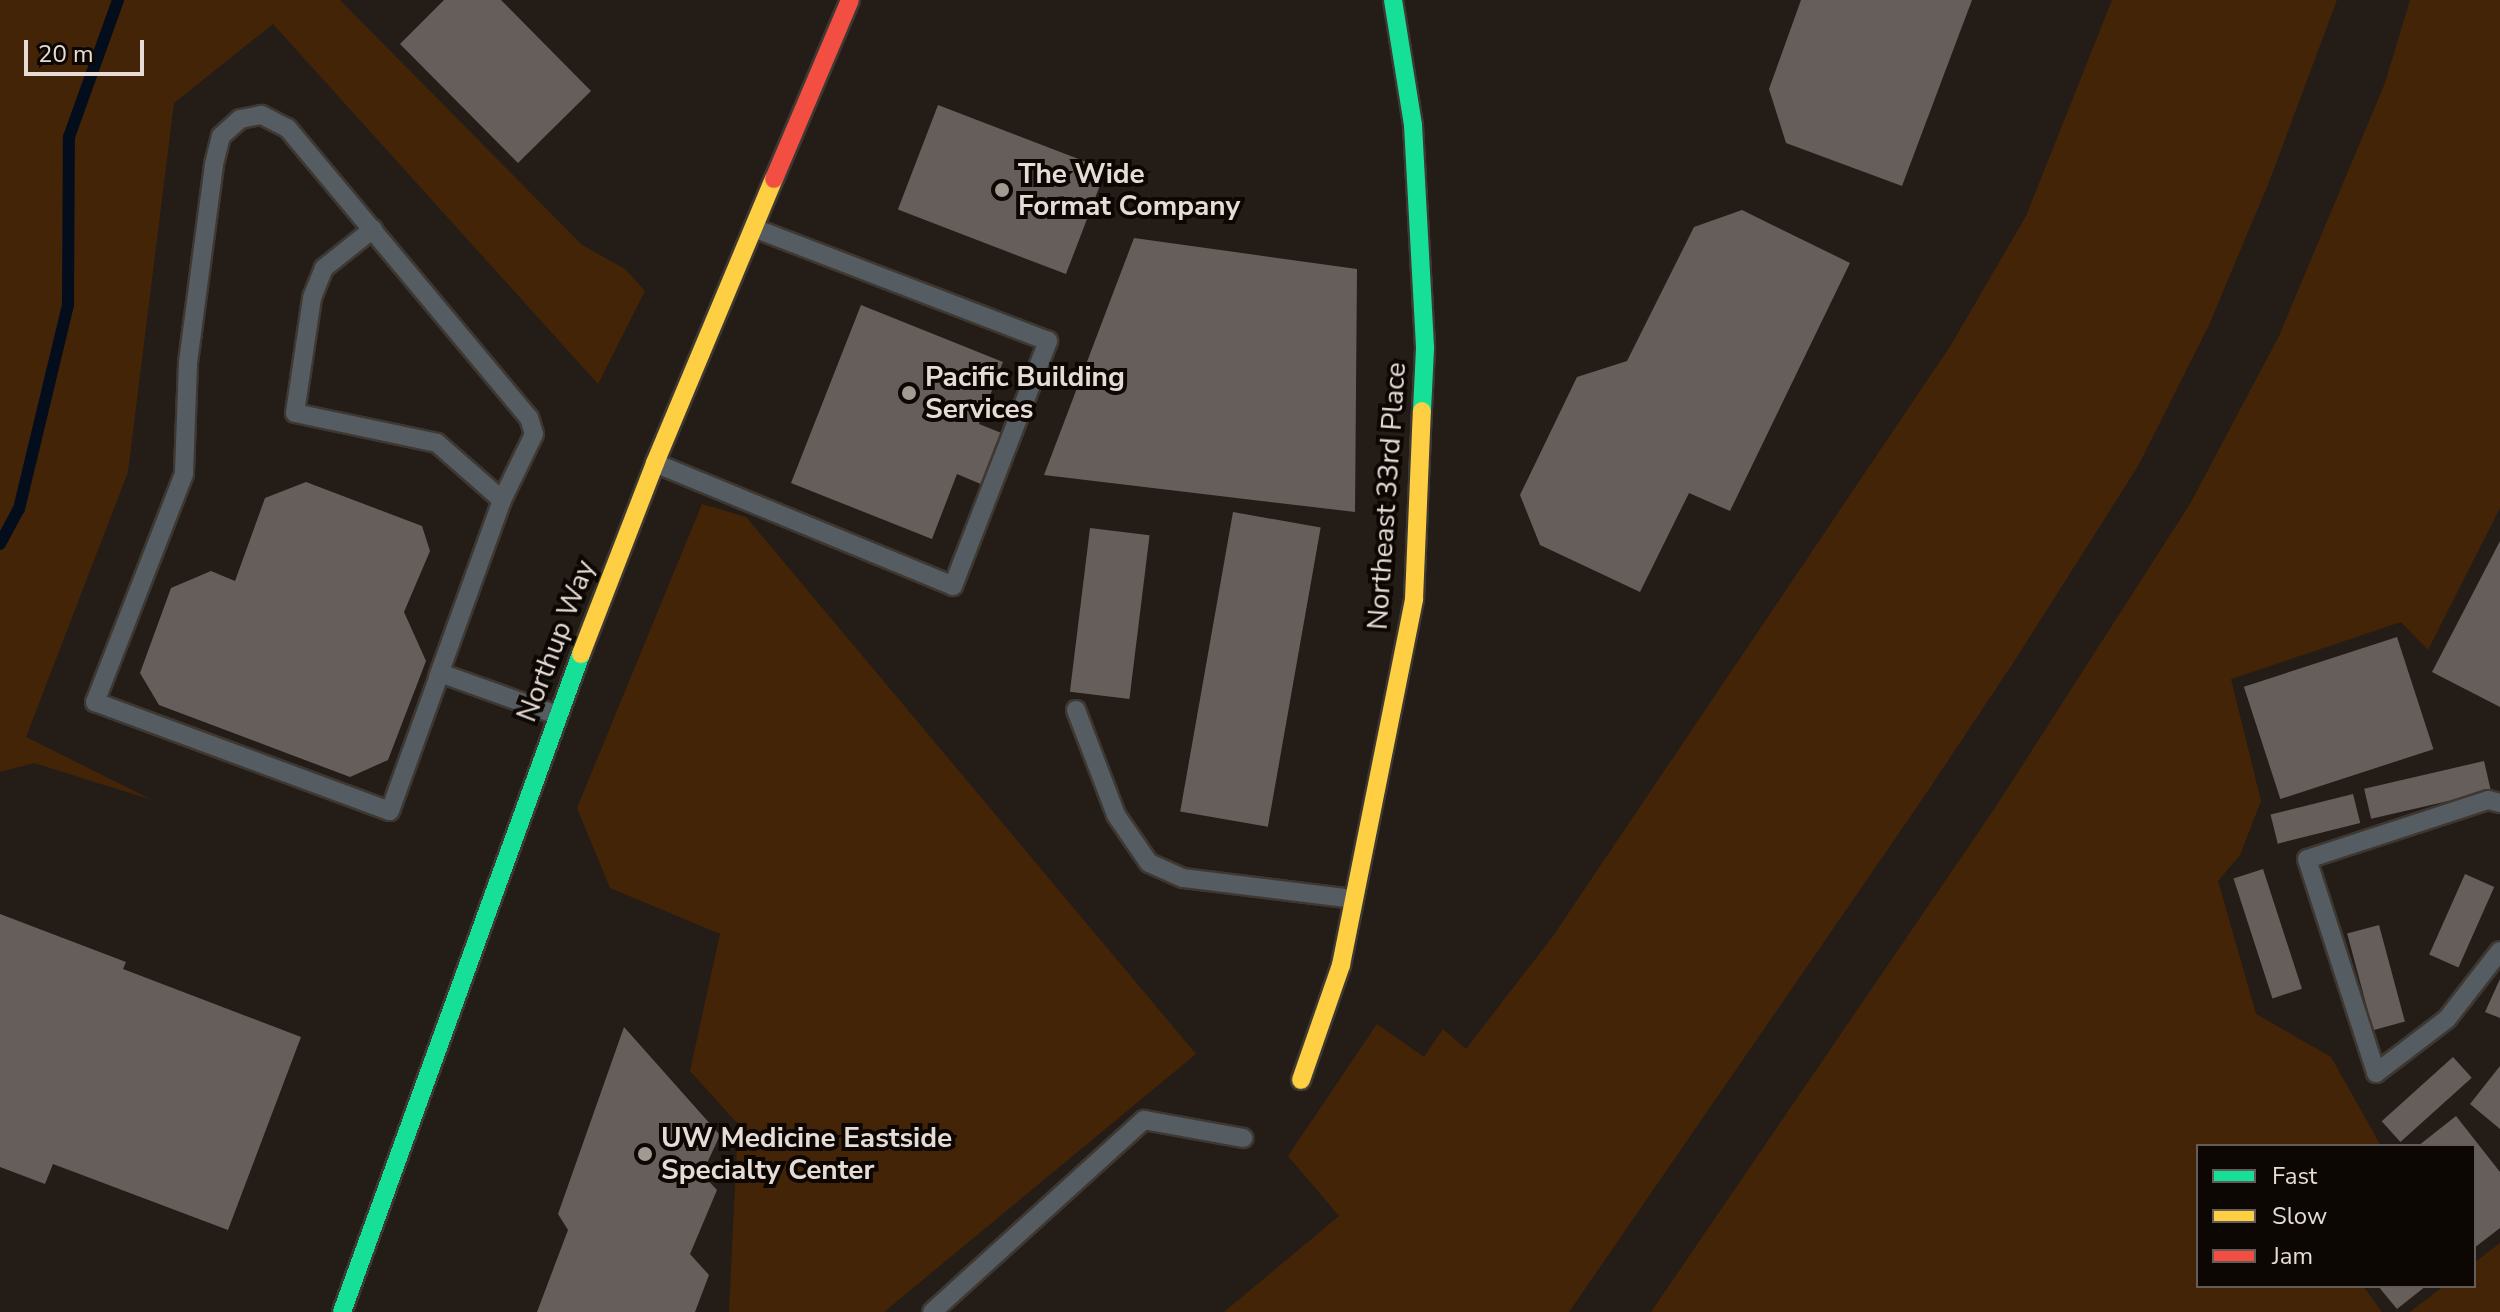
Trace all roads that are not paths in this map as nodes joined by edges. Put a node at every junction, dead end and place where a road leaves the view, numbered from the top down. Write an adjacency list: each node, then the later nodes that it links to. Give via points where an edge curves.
1 (850, 0): 3 (main road, Northup Way)
2 (1393, 0): 11 (main road, Northeast 33rd Place, via 1413,125 1425,364 1414,599)
3 (754, 228): 5 (main road, Northup Way); 5 (lane, via 1048,341 953,586)
4 (373, 229): 6 (lane, via 529,418 534,434); 6 (lane, via 324,268 312,298 295,413 437,443); 7 (lane, via 287,128 261,115 240,119 221,136 188,363 184,474 95,702 390,811)
5 (655, 463): 9 (main road, Northup Way)
6 (502, 500): 7 (lane)
7 (438, 677): 9 (lane, via 440,673)
8 (1076, 710): 11 (lane, via 1116,815 1149,863 1183,878)
9 (557, 715): 15 (main road, Northup Way)
10 (2500, 803): 12 (lane, via 2488,800 2307,859 2376,1073 2447,1019)
11 (1354, 899): 13 (main road, Northeast 33rd Place, via 1341,965)
12 (2500, 951)
13 (1301, 1080)
14 (1243, 1138): 16 (lane, via 1144,1120)
15 (342, 1312)
16 (932, 1312)

